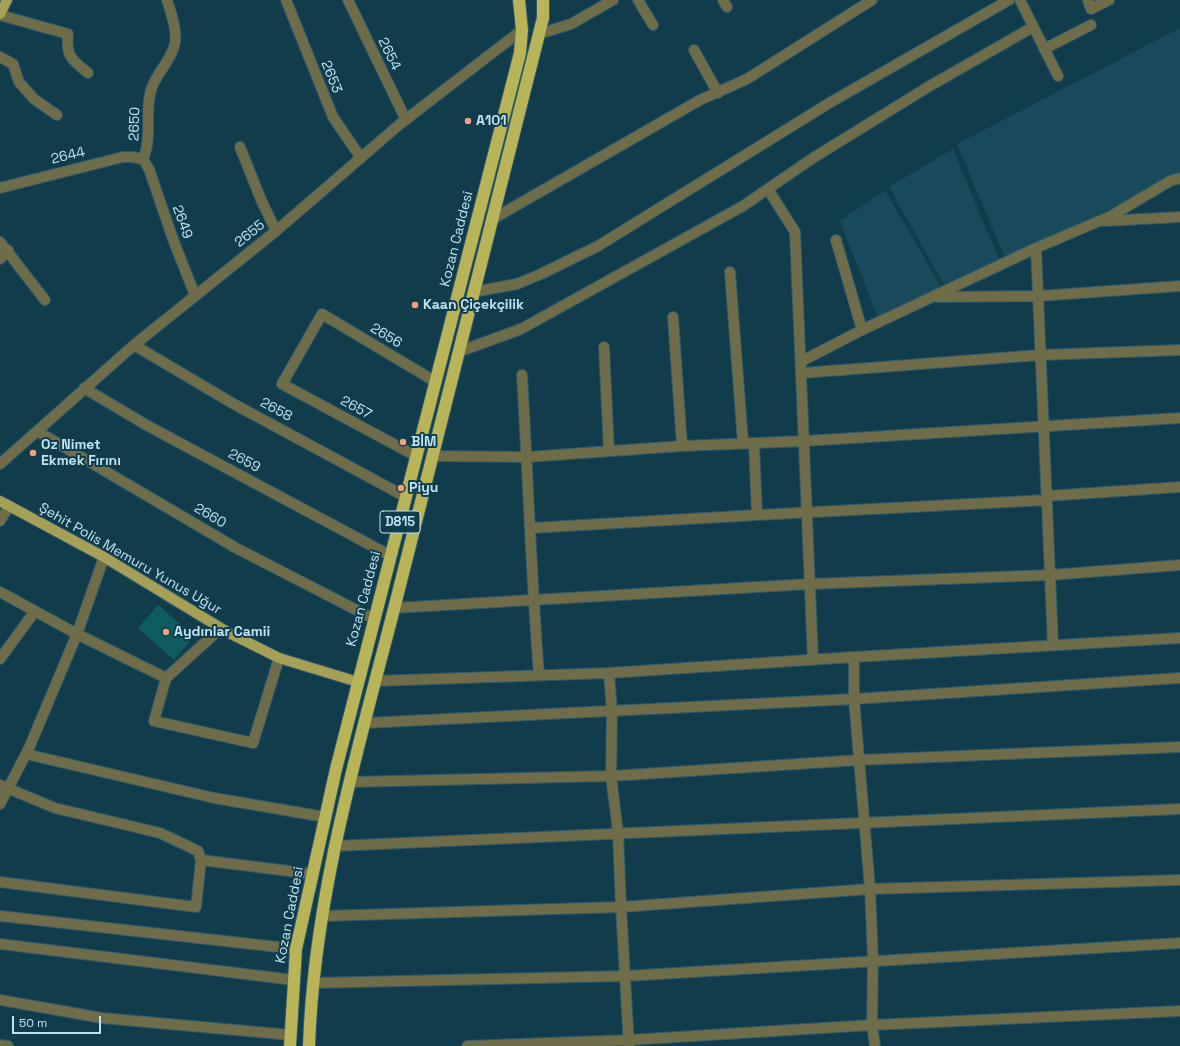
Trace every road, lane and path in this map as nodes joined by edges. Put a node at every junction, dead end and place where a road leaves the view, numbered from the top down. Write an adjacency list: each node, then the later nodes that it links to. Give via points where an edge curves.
1 (6, 0): 14 (main road)
2 (167, 0): 30 (street, 2650, via 175,30 175,43 152,89 147,113 148,147)
3 (286, 0): 29 (street, 2653, via 333,117)
4 (348, 0): 27 (street, 2654)
5 (519, 0): 18 (highway, Kozan Caddesi / D815)
6 (543, 0): 19 (highway, Kozan Caddesi / D815, via 543,18)
7 (613, 0): 19 (street, via 571,24)
8 (638, 0): 15 (street)
9 (872, 0): 25 (street, via 747,79)
10 (1010, 0): 45 (street, via 831,102 598,246 517,284)
11 (1020, 0): 17 (street)
12 (1088, 0): 13 (street, via 1091,10)
13 (1109, 0)
14 (0, 15): 23 (street, via 68,34 66,50 75,62)
15 (653, 25)
16 (1091, 25): 20 (street)
17 (1033, 27): 20 (street); 33 (street, via 928,87)
18 (522, 30): 27 (street, 2655); 60 (highway, Kozan Caddesi / D815, via 520,53)
19 (539, 34): 35 (highway, Kozan Caddesi / D815)
20 (1044, 49): 24 (street)
21 (694, 50): 25 (street)
22 (0, 57): 26 (street, via 13,64 19,82 34,99)
23 (88, 72)
24 (1058, 76)
25 (718, 92): 35 (street)
26 (57, 115)
27 (406, 120): 29 (street, 2655)
28 (240, 147): 37 (street)
29 (361, 158): 37 (street, 2655)
30 (143, 160): 32 (street, 2644, via 123,157); 46 (street, 2649, via 149,169)
31 (1180, 178): 36 (street, via 1170,181)
32 (0, 188)
33 (768, 189): 55 (street, via 743,206 521,329); 57 (street, via 795,232)
34 (1180, 217): 36 (street)
35 (491, 220): 45 (highway, Kozan Caddesi / D815)
36 (1098, 222): 40 (street)
37 (276, 231): 46 (street, 2655, via 206,289)
38 (836, 240): 51 (street)
39 (0, 242): 41 (street)
40 (1036, 248): 47 (street); 48 (street)
41 (8, 250): 42 (street); 49 (street)
42 (0, 259)
43 (730, 272): 68 (street)
44 (1180, 286): 47 (street)
45 (473, 292): 55 (highway, Kozan Caddesi / D815)
46 (195, 295): 52 (street, 2655)
47 (1039, 296): 48 (street); 56 (street)
48 (934, 297): 51 (street)
49 (45, 300)
50 (673, 317): 69 (street)
51 (862, 330): 57 (street)
52 (134, 345): 62 (street, 2655); 76 (street, 2658)
53 (604, 347): 70 (street)
54 (1180, 350): 56 (street)
55 (458, 352): 72 (highway, Kozan Caddesi / D815)
56 (1040, 355): 58 (street); 64 (street)
57 (802, 361): 58 (street)
58 (802, 372): 66 (street)
59 (522, 374): 73 (street)
60 (436, 382): 61 (street, 2656, via 322,314); 71 (highway, Kozan Caddesi / D815)
61 (282, 384): 71 (street, 2657)
62 (84, 388): 65 (street, 2655); 84 (street, 2659, via 148,426)
63 (1180, 418): 64 (street)
64 (1044, 425): 66 (street); 77 (street)
65 (36, 431): 74 (street, 2655); 93 (street, 2660, via 236,548)
66 (804, 441): 67 (street); 80 (street)
67 (754, 442): 68 (street); 81 (street)
68 (743, 443): 69 (street)
69 (682, 446): 70 (street)
70 (609, 451): 73 (street)
71 (416, 456): 76 (highway, Kozan Caddesi / D815)
72 (432, 456): 73 (street); 91 (highway, Kozan Caddesi / D815)
73 (527, 457): 83 (street)
74 (0, 464)
75 (1180, 487): 77 (street)
76 (406, 497): 84 (highway, Kozan Caddesi / D815)
77 (1047, 498): 80 (street); 87 (street)
78 (0, 501): 79 (main road, Şehit Polis Memuru Yunus Uğur)
79 (9, 506): 82 (street); 85 (main road, Şehit Polis Memuru Yunus Uğur)
80 (806, 513): 81 (street); 88 (street)
81 (757, 515): 83 (street)
82 (0, 521)
83 (532, 528): 90 (street)
84 (391, 556): 93 (highway, Kozan Caddesi / D815)
85 (104, 557): 94 (main road, Şehit Polis Memuru Yunus Uğur); 95 (street)
86 (1180, 565): 87 (street)
87 (1050, 575): 88 (street); 97 (street)
88 (810, 584): 90 (street); 101 (street)
89 (0, 592): 92 (street)
90 (533, 600): 91 (street); 103 (street)
91 (394, 608): 106 (highway, Kozan Caddesi / D815)
92 (36, 612): 95 (street); 100 (street)
93 (374, 618): 107 (highway, Kozan Caddesi / D815)
94 (220, 628): 99 (main road, Şehit Polis Memuru Yunus Uğur); 104 (street)
95 (77, 634): 104 (street); 112 (street)
96 (1180, 638): 97 (street)
97 (1053, 645): 98 (street)
98 (854, 657): 101 (street); 108 (street)
99 (279, 658): 104 (street, via 253,743 154,721); 107 (main road, Şehit Polis Memuru Yunus Uğur)
100 (0, 659)
101 (813, 660): 102 (street)
102 (609, 672): 103 (street); 109 (street)
103 (539, 675): 106 (street)
104 (166, 678)
105 (1180, 678): 108 (street)
106 (375, 680): 110 (highway, Kozan Caddesi / D815)
107 (358, 682): 119 (highway, Kozan Caddesi / D815)
108 (854, 700): 109 (street); 113 (street)
109 (612, 712): 110 (street); 114 (street)
110 (365, 723): 115 (highway, Kozan Caddesi / D815)
111 (1180, 747): 113 (street)
112 (26, 754): 116 (street); 119 (street, via 214,798)
113 (860, 760): 114 (street); 120 (street)
114 (611, 776): 115 (street); 121 (street)
115 (351, 782): 122 (highway, Kozan Caddesi / D815)
116 (4, 787): 117 (street); 123 (street, via 55,808 160,833 198,850)
117 (0, 804)
118 (1180, 809): 120 (street)
119 (326, 817): 124 (highway, Kozan Caddesi / D815)
120 (865, 823): 121 (street); 127 (street)
121 (618, 832): 122 (street); 128 (street)
122 (335, 846): 130 (highway, Kozan Caddesi / D815)
123 (201, 860): 124 (street); 126 (street, via 196,907)
124 (313, 874): 133 (highway, Kozan Caddesi / D815)
125 (1180, 880): 127 (street)
126 (0, 882)
127 (870, 889): 128 (street); 134 (street)
128 (621, 907): 130 (street); 135 (street)
129 (0, 916): 133 (street)
130 (323, 916): 137 (highway, Kozan Caddesi / D815)
131 (1180, 943): 134 (street)
132 (0, 944): 136 (street)
133 (296, 949): 136 (highway, Kozan Caddesi / D815)
134 (873, 960): 135 (street); 140 (street)
135 (626, 976): 137 (street); 142 (street)
136 (294, 980): 141 (highway, Kozan Caddesi / D815)
137 (313, 983): 145 (highway, Kozan Caddesi / D815)
138 (0, 1000): 141 (street, via 102,1018)
139 (1180, 1011): 140 (street)
140 (872, 1025): 142 (street); 147 (street)
141 (290, 1040)
142 (629, 1043): 146 (street)
143 (0, 1045): 144 (street)
144 (8, 1046)
145 (309, 1046)
146 (467, 1046)
147 (875, 1046)

